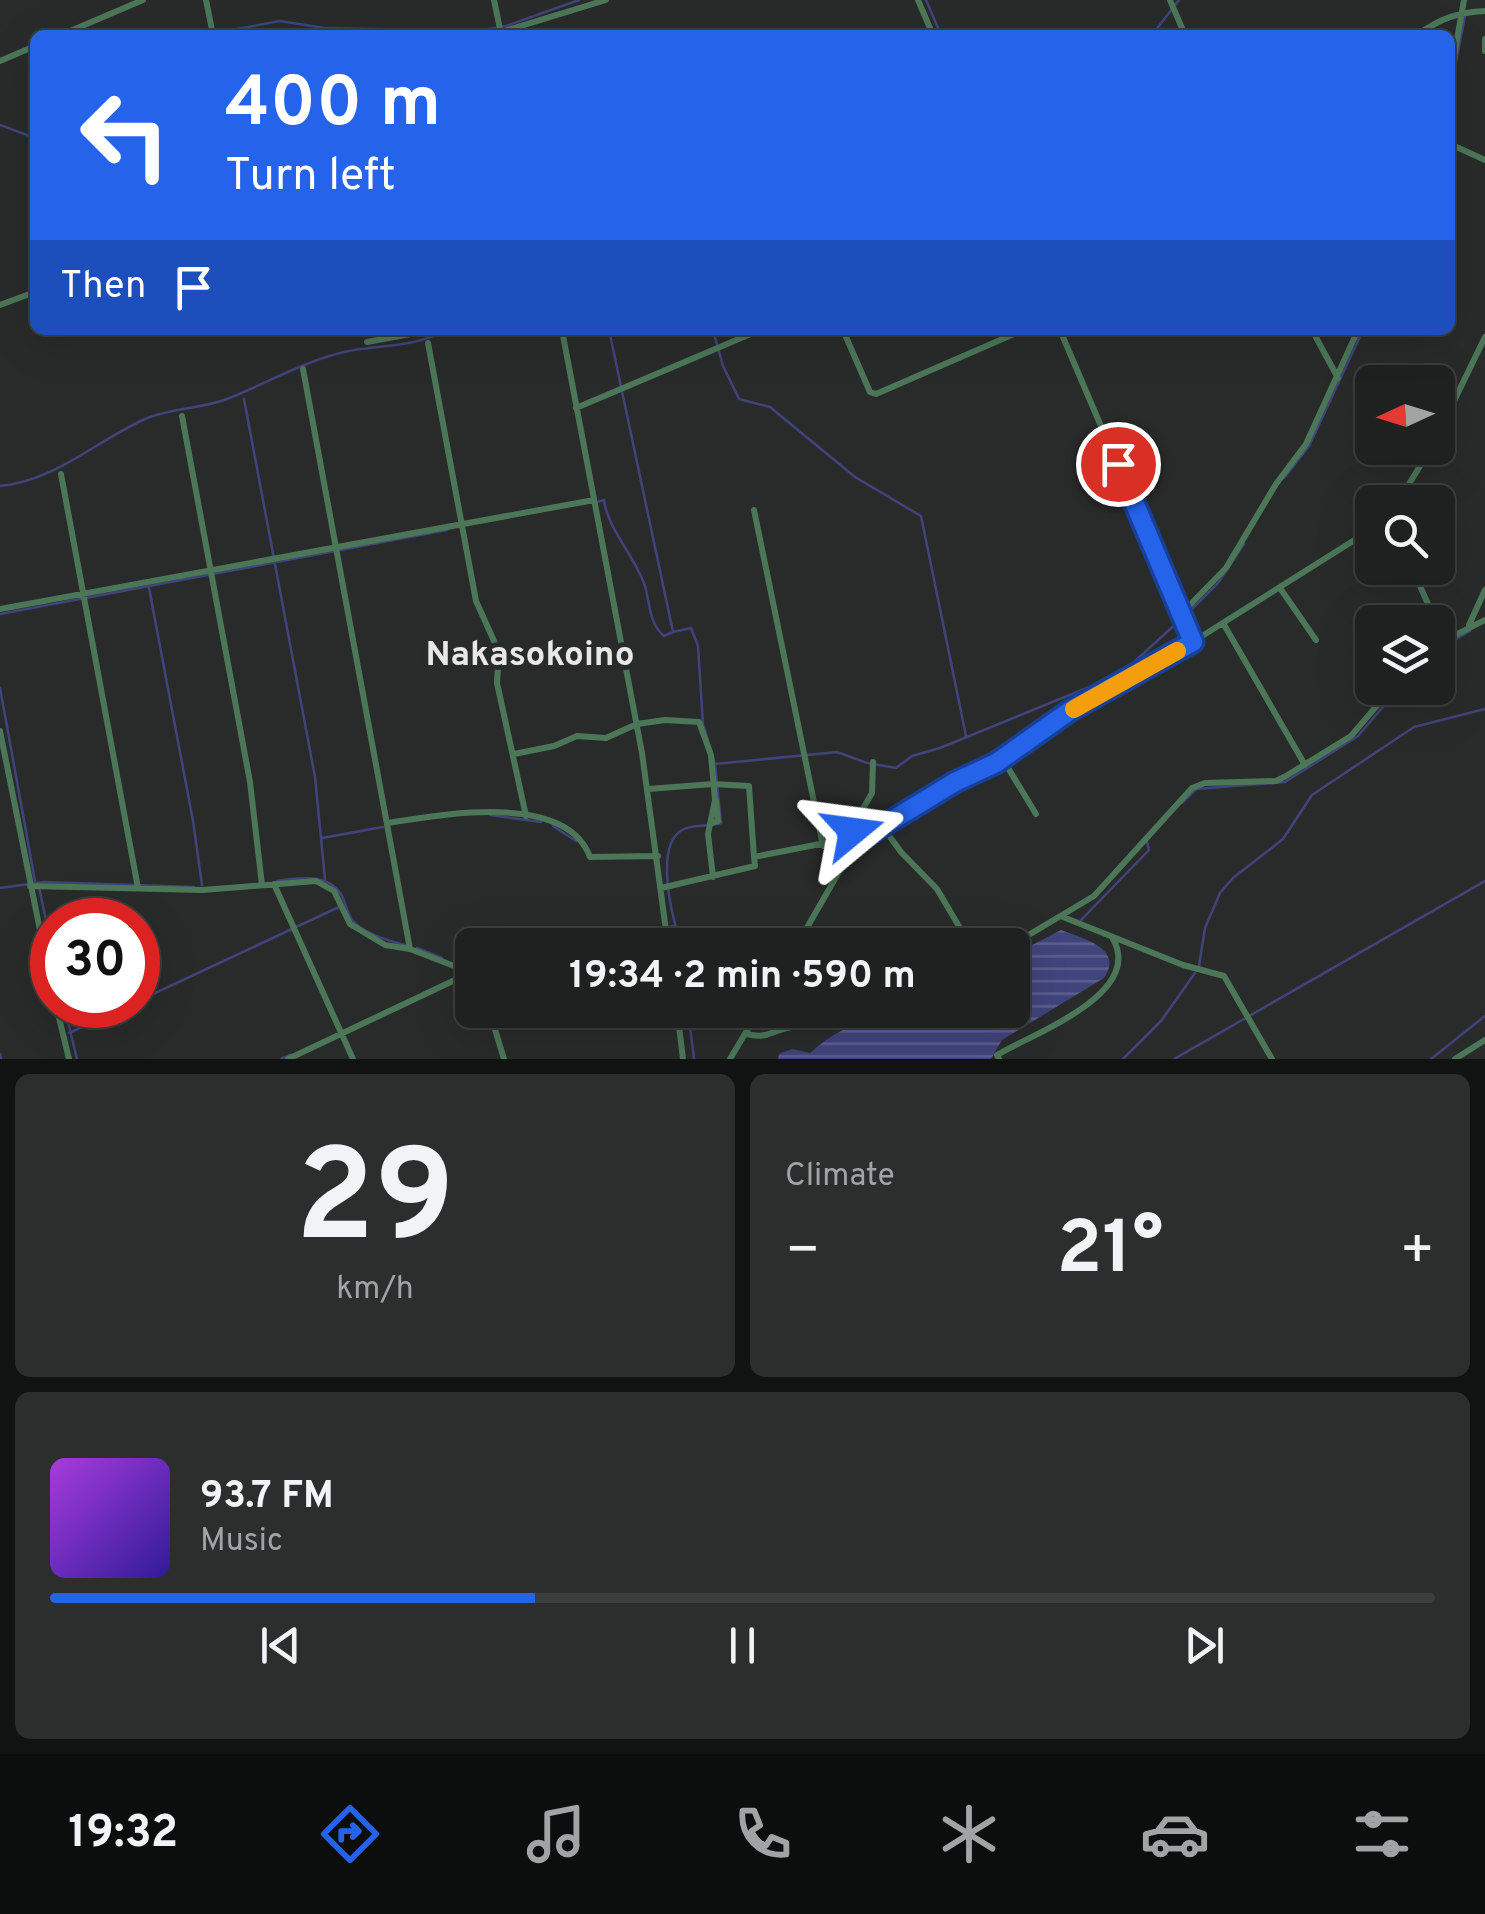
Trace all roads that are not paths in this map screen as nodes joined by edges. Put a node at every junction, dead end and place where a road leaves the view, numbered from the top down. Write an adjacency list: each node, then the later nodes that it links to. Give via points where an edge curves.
1 (143, 0): 10 (street)
2 (206, 0): 11 (street)
3 (494, 0): 12 (street)
4 (606, 0): 13 (street)
5 (918, 0): 14 (street)
6 (1170, 0): 15 (street)
7 (1464, 0): 8 (street)
8 (1463, 10): 9 (street); 16 (street); 20 (street)
9 (1485, 12)
10 (72, 30)
11 (212, 30)
12 (500, 30)
13 (511, 30)
14 (931, 30)
15 (1183, 30)
16 (1425, 30)
17 (1485, 39): 19 (street)
18 (30, 48): 21 (street)
19 (1485, 51)
20 (1455, 52)
21 (0, 61)
22 (1455, 146): 23 (street)
23 (1485, 160)
24 (30, 294): 25 (street)
25 (0, 305)
26 (405, 335): 35 (street)
27 (563, 335): 40 (street)
28 (748, 335): 40 (street)
29 (846, 335): 30 (street, via 876,394)
30 (1012, 335)
31 (1062, 335): 53 (street)
32 (1315, 335): 38 (street)
33 (1356, 335): 38 (street)
34 (1485, 337): 39 (street)
35 (367, 342)
36 (428, 343): 45 (street)
37 (303, 369): 47 (street)
38 (1338, 378): 53 (street, via 1306,444 1226,568)
39 (1455, 399)
40 (576, 408): 43 (street)
41 (182, 416): 48 (street)
42 (61, 474): 51 (street)
43 (594, 500): 45 (street); 61 (street)
44 (754, 510): 75 (street)
45 (463, 524): 47 (street); 63 (street, via 476,601 499,652 498,683)
46 (1355, 540): 49 (street)
47 (336, 547): 48 (street); 71 (street)
48 (211, 569): 51 (street); 80 (street)
49 (1280, 588): 55 (street); 58 (street)
50 (1485, 590): 56 (street)
51 (83, 594): 52 (street); 82 (street)
52 (0, 609)
53 (1182, 613): 59 (street)
54 (1485, 620): 56 (street)
55 (1224, 624): 59 (street); 66 (street)
56 (1469, 626): 57 (street)
57 (1455, 634)
58 (1316, 640)
59 (1193, 642): 64 (street, via 1071,710)
60 (1378, 705): 66 (street, via 1352,736)
61 (637, 724): 63 (street, via 606,738 578,736); 67 (street, via 698,722 711,754); 68 (street)
62 (0, 731): 81 (street)
63 (514, 754): 70 (street)
64 (1002, 758): 69 (street); 72 (street)
65 (873, 762): 74 (street, via 872,794 854,824)
66 (1305, 766): 85 (street, via 1276,781 1192,788 1094,896)
67 (713, 784): 68 (street); 77 (street, via 748,786); 78 (street)
68 (648, 789): 76 (street)
69 (1036, 814)
70 (526, 816): 71 (street, via 462,810); 76 (street, via 551,820 585,844 590,857)
71 (387, 823): 91 (street)
72 (882, 826): 73 (street); 88 (street)
73 (868, 835): 74 (street); 87 (street, via 846,858)
74 (854, 838): 75 (street)
75 (823, 846): 77 (street)
76 (658, 856): 83 (street)
77 (754, 858): 78 (street, via 755,866)
78 (713, 877): 83 (street)
79 (274, 884): 80 (street); 91 (street, via 327,885 350,924 385,945); 99 (street)
80 (262, 885): 82 (street)
81 (30, 886): 82 (street); 84 (street)
82 (138, 888)
83 (662, 888): 86 (street)
84 (33, 898)
85 (1063, 917): 89 (street); 90 (street)
86 (667, 928)
87 (807, 928)
88 (959, 928)
89 (1030, 935)
90 (1111, 936): 108 (street, via 1119,967 1103,995); 109 (street, via 1224,976)
91 (410, 949): 92 (street)
92 (455, 967)
93 (455, 980): 99 (street)
94 (62, 1028): 102 (street)
95 (495, 1028): 105 (street)
96 (679, 1028): 106 (street)
97 (750, 1028): 100 (street)
98 (784, 1028): 100 (street, via 770,1036)
99 (342, 1034): 103 (street); 104 (street)
100 (747, 1034): 107 (street)
101 (1485, 1040): 110 (street)
102 (69, 1059)
103 (288, 1059)
104 (353, 1059)
105 (504, 1059)
106 (683, 1059)
107 (730, 1059)
108 (1000, 1059)
109 (1272, 1059)
110 (1454, 1059)

